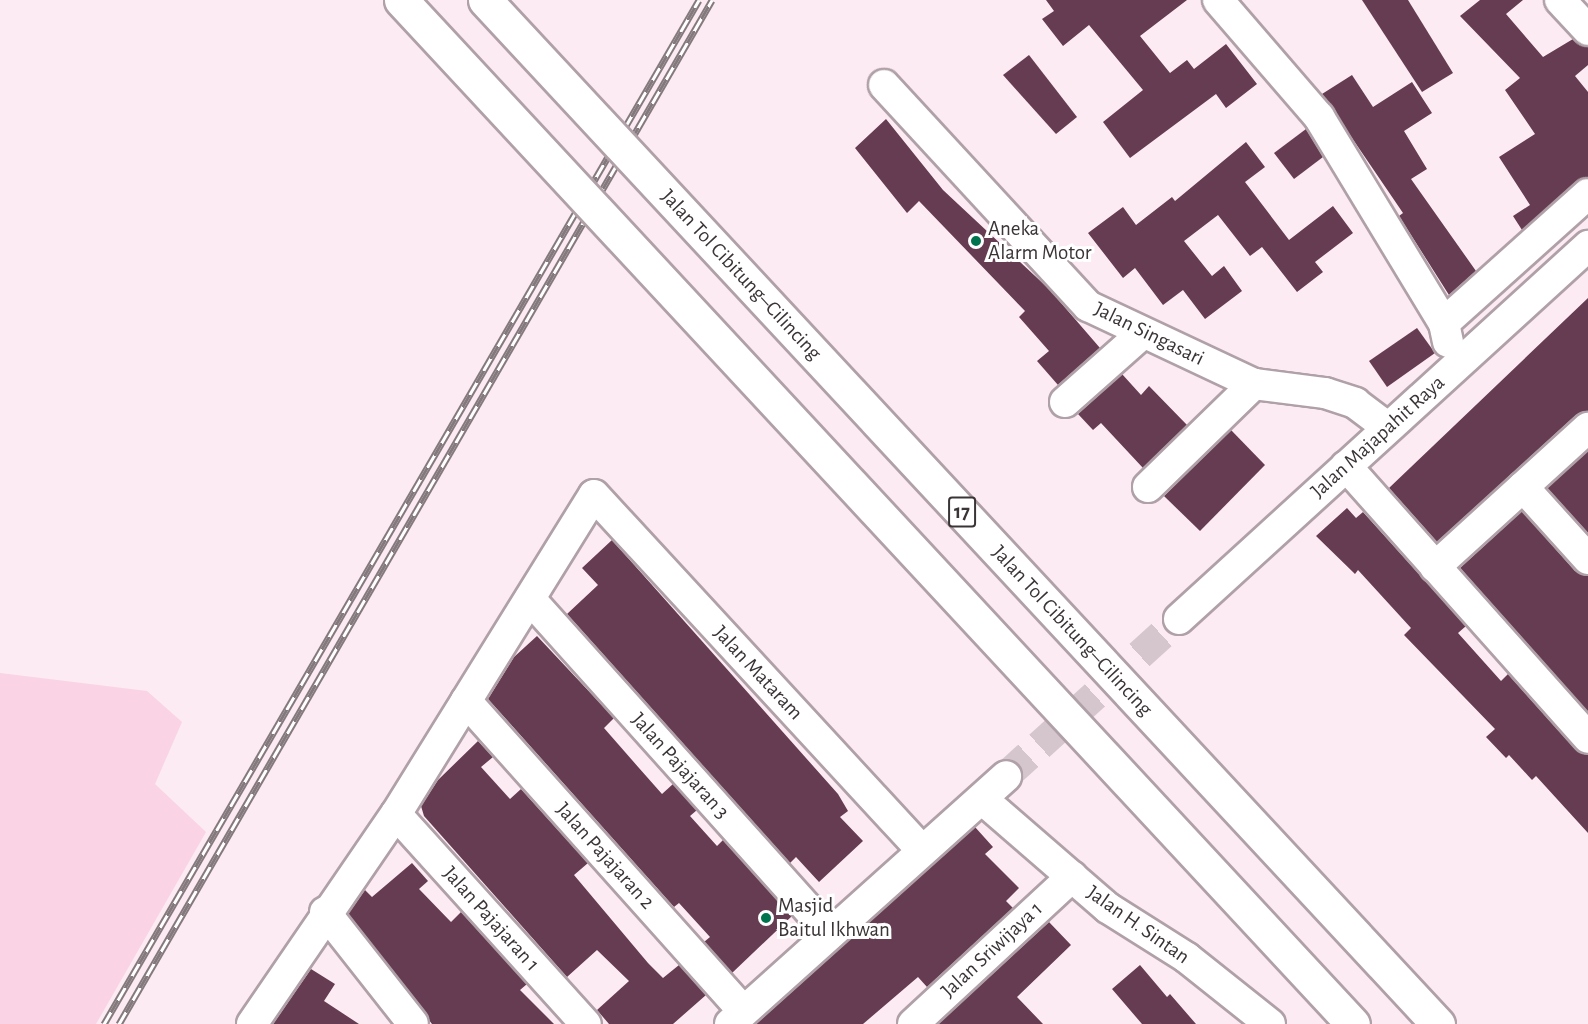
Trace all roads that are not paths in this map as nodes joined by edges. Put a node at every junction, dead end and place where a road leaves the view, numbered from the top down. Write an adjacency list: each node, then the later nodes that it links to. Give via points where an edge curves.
1 (401, 0): 38 (highway, bridge)
2 (485, 0): 39 (highway, Jalan Tol Cibitung–Cilincing / 17, bridge)
3 (1218, 0): 9 (street, Jalan Majapahit Raya, via 1319,117)
4 (1560, 0): 5 (street)
5 (1588, 30)
6 (884, 85): 10 (street, Jalan Singasari, via 1088,306)
7 (1588, 194): 9 (street)
8 (1588, 246): 11 (street)
9 (1444, 323): 11 (street, Jalan Majapahit Raya)
10 (1143, 333): 12 (street, Jalan Singasari); 13 (street)
11 (1453, 368): 14 (street, Jalan Majapahit Raya)
12 (1254, 384): 14 (street, Jalan Singasari, via 1325,393 1355,403); 17 (street)
13 (1065, 402)
14 (1387, 427): 16 (street, Jalan Majapahit Raya)
15 (1588, 428): 18 (street)
16 (1346, 466): 20 (street); 22 (street, Jalan Majapahit Raya)
17 (1148, 487)
18 (1523, 487): 19 (street); 20 (street)
19 (1588, 559)
20 (1436, 567): 24 (street)
21 (530, 598): 23 (street); 28 (street, Jalan Mataram, via 594,495); 31 (street, Jalan Pajajaran 3)
22 (1179, 619)
23 (466, 701): 27 (street); 33 (street, Jalan Pajajaran 2)
24 (1588, 738)
25 (1006, 776): 26 (street)
26 (982, 798): 28 (street); 29 (street, Jalan H. Sintan)
27 (396, 814): 30 (street); 35 (street, Jalan Pajajaran 1)
28 (922, 851): 31 (street)
29 (1072, 877): 36 (street, Jalan Sriwijaya 1); 37 (street, Jalan H. Sintan)
30 (325, 912): 32 (street); 34 (street)
31 (830, 933): 33 (street)
32 (399, 1018)
33 (736, 1018)
34 (252, 1024)
35 (586, 1024)
36 (913, 1024)
37 (1270, 1024)
38 (1353, 1024)
39 (1438, 1024)

